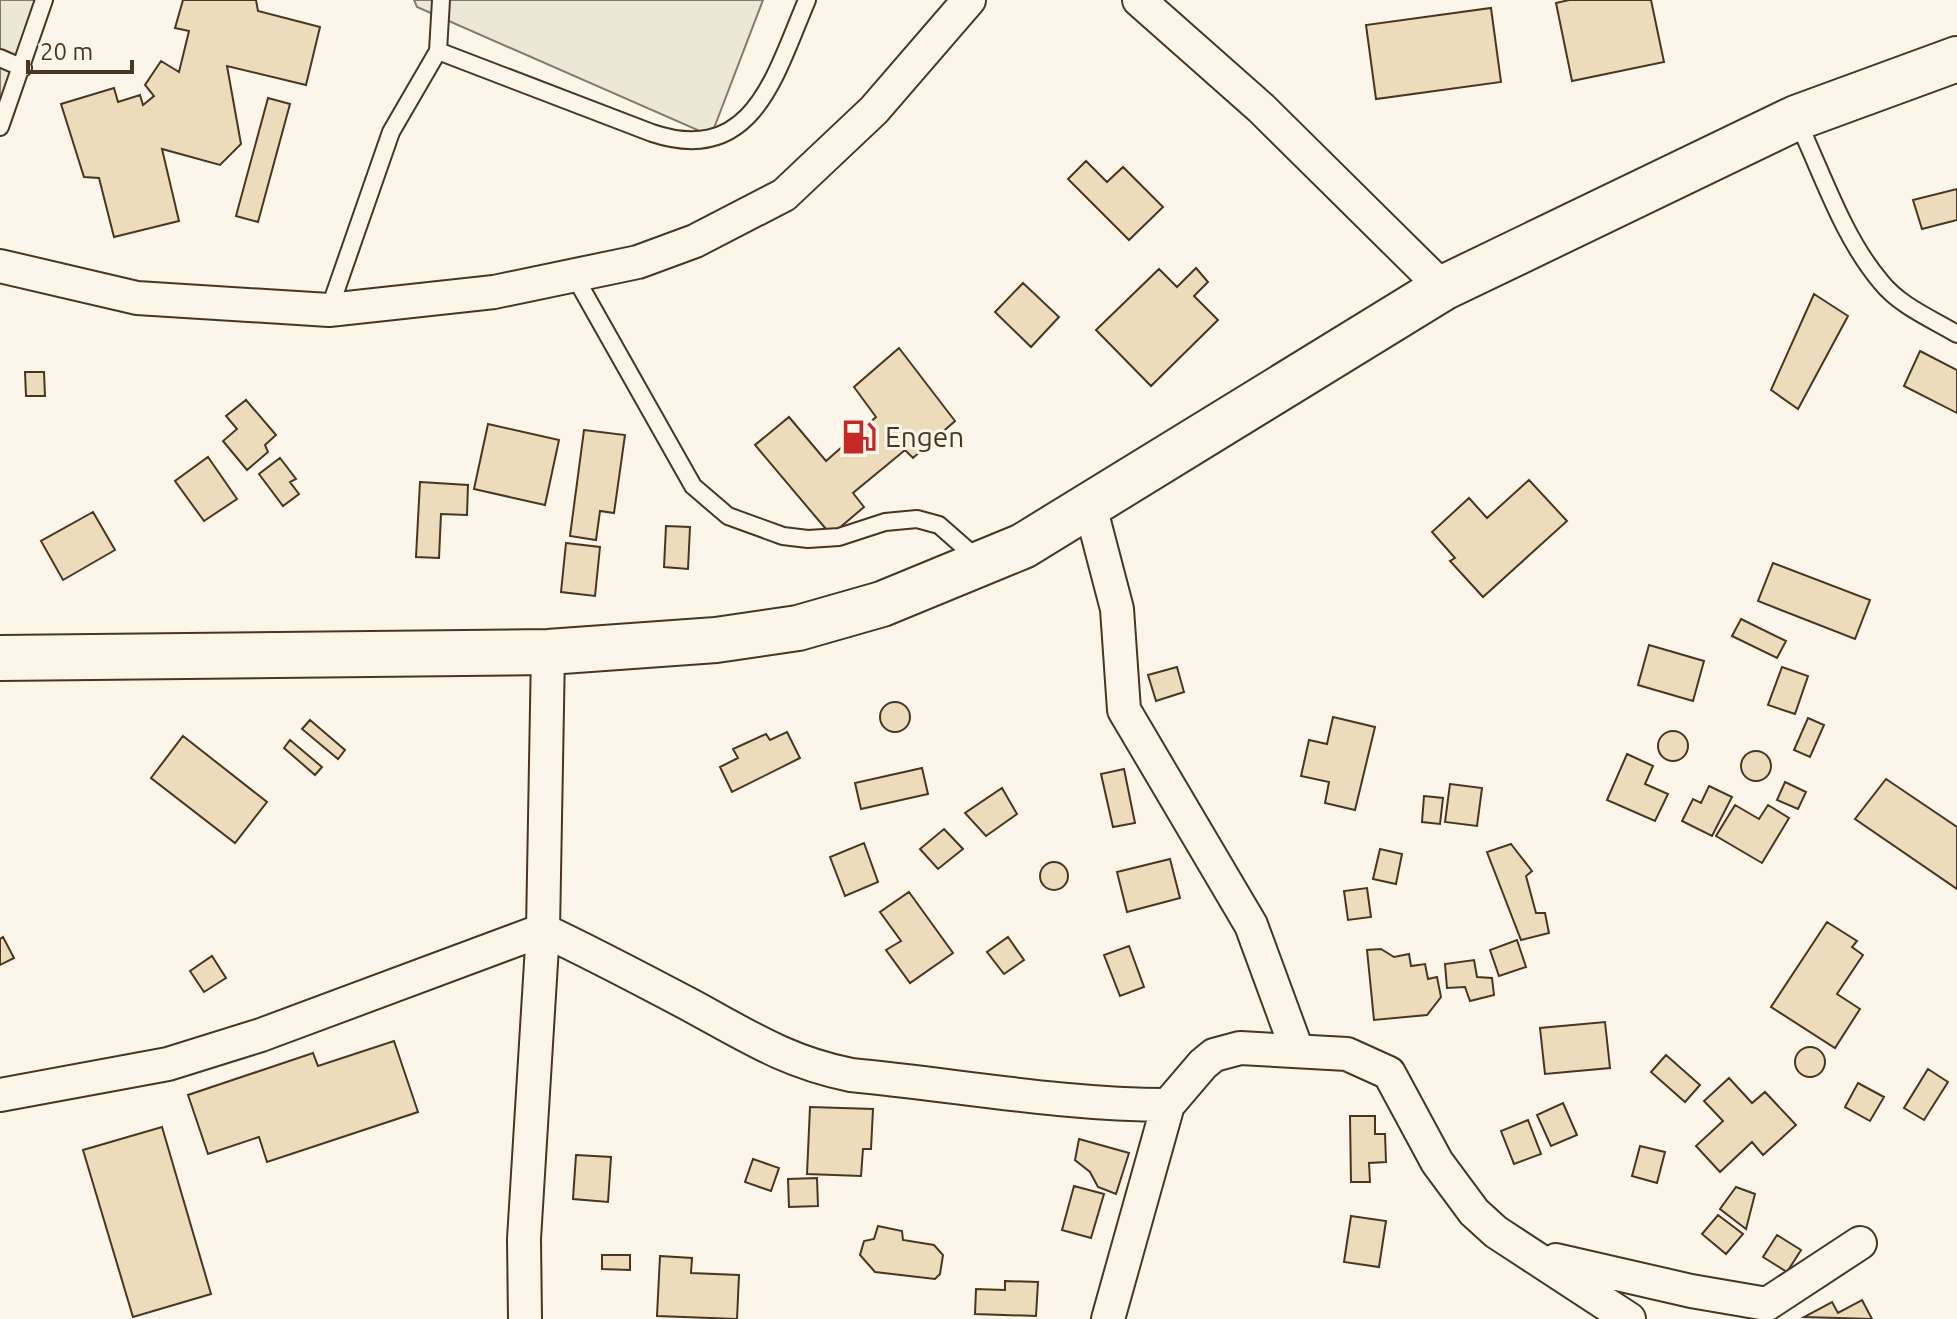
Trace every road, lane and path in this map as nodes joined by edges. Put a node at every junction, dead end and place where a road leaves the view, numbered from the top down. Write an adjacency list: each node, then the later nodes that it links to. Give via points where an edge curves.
1 (44, 0): 9 (lane)
2 (441, 0): 6 (lane)
3 (807, 0): 6 (lane, via 755,110 728,135 701,140 675,141)
4 (969, 0): 13 (street, via 874,110 784,195 695,241)
5 (1139, 0): 14 (street, via 1261,108)
6 (438, 51): 15 (lane, via 391,132)
7 (0, 58): 9 (lane)
8 (1957, 59): 10 (main road)
9 (23, 68): 11 (lane)
10 (1796, 118): 14 (main road); 16 (lane, via 1856,246 1882,284 1903,303)
11 (0, 127)
12 (0, 266): 15 (street, via 137,298)
13 (575, 277): 15 (street, via 494,292); 18 (lane, via 693,486 728,516 783,536 808,539 917,519 939,525)
14 (1443, 288): 17 (main road)
15 (329, 310)
16 (1957, 334)
17 (1090, 506): 18 (main road, via 1023,546); 22 (street, via 1117,609 1124,710 1251,925)
18 (982, 563): 19 (main road, via 882,604 798,628 716,640)
19 (548, 652): 20 (main road); 21 (street)
20 (0, 658)
21 (543, 930): 23 (street, via 168,1064); 24 (street, via 782,1057 818,1068 1108,1105); 27 (street, via 524,1239)
22 (1297, 1050): 24 (street, via 1240,1048 1214,1055); 26 (street, via 1347,1054 1389,1073 1451,1184 1496,1232)
23 (0, 1095)
24 (1168, 1105): 28 (street)
25 (1860, 1243): 26 (street, via 1767,1304)
26 (1534, 1255): 29 (street)
27 (525, 1319)
28 (1108, 1319)
29 (1629, 1319)

